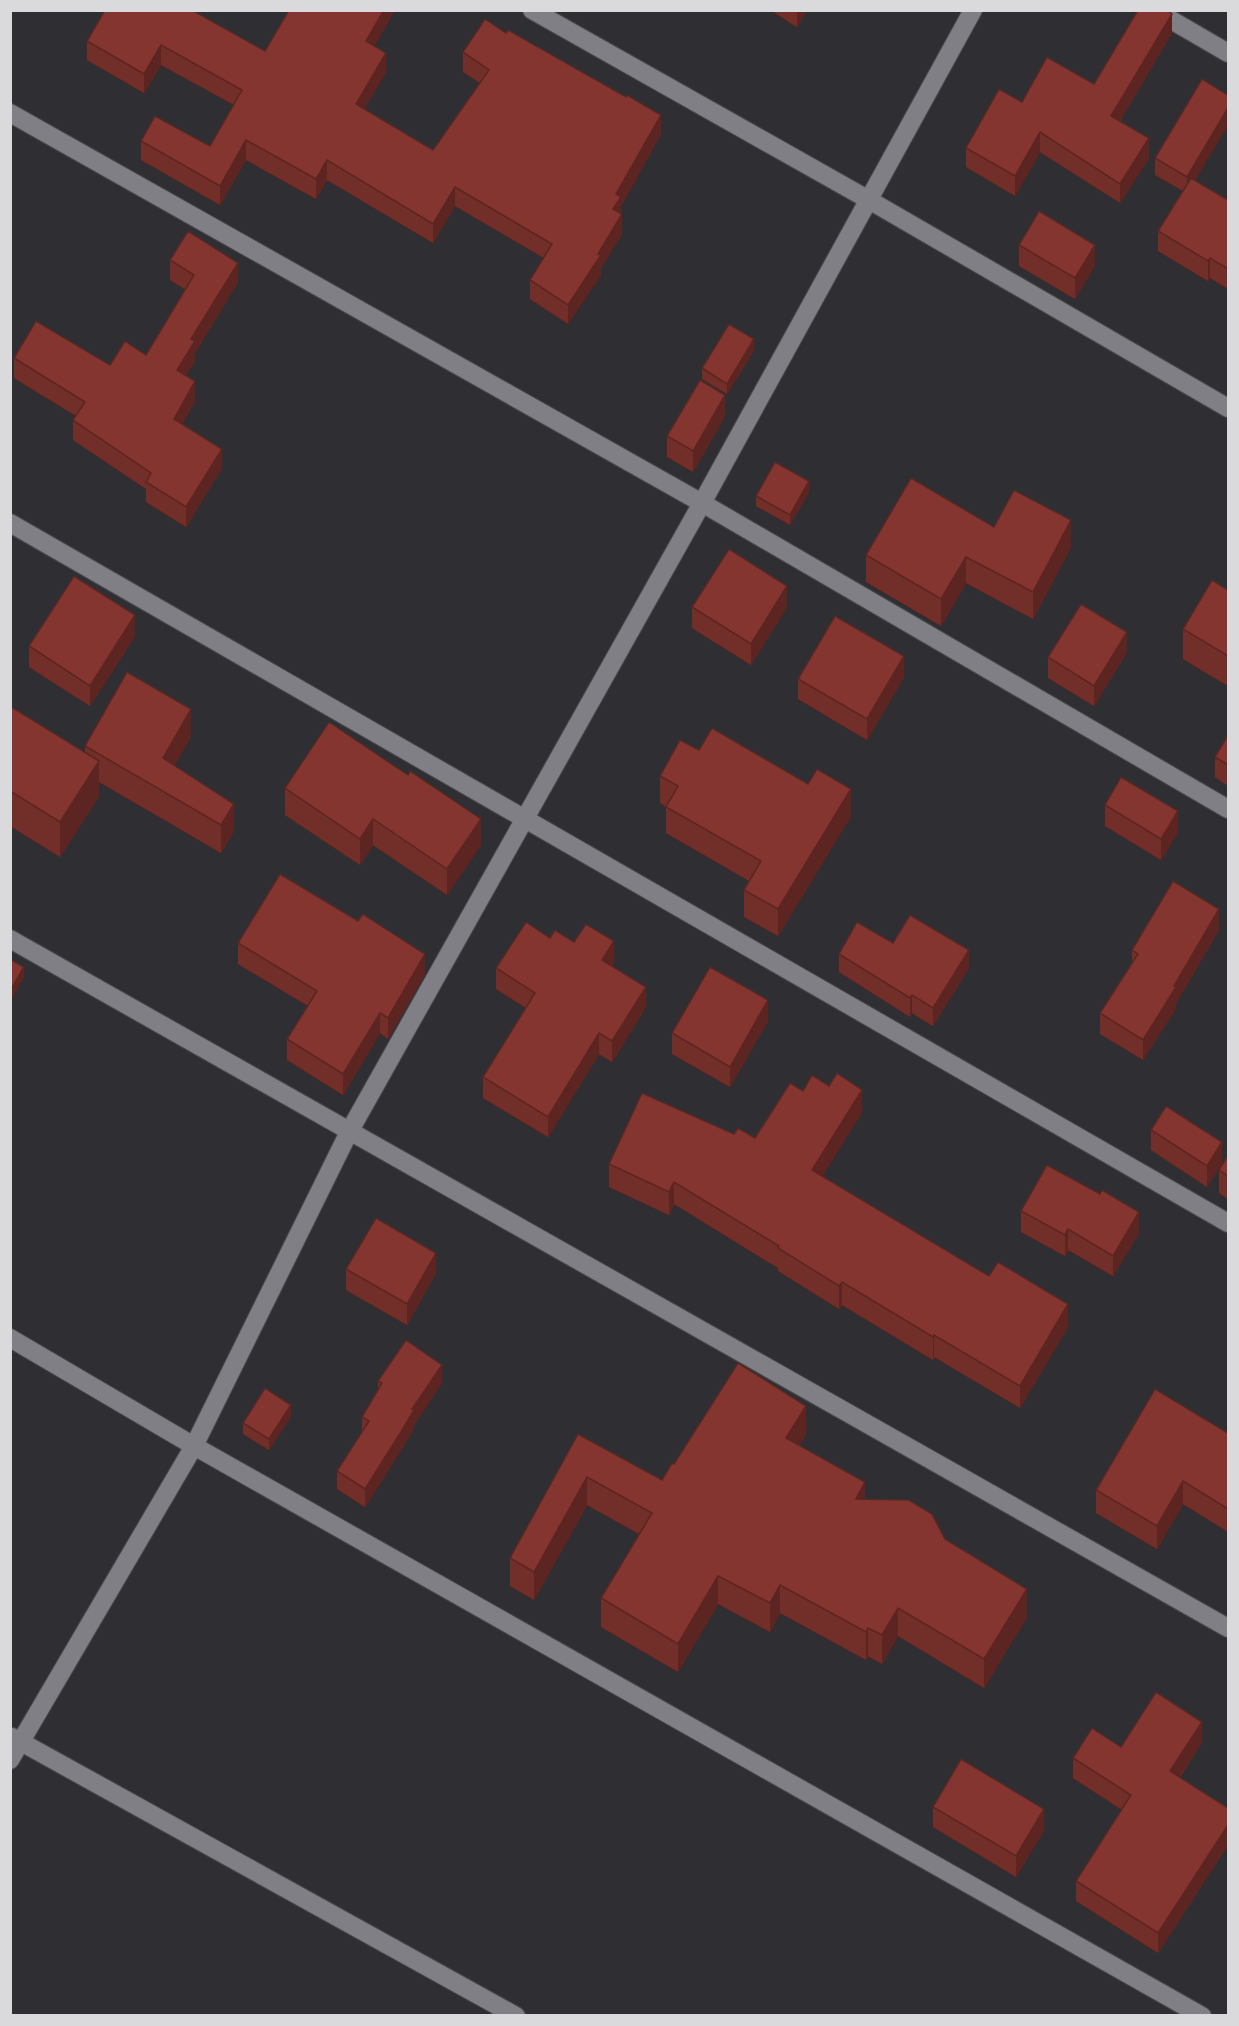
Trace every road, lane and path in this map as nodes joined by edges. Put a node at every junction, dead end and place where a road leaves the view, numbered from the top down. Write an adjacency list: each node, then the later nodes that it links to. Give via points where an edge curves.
1 (532, 10): 6 (street)
2 (973, 10): 6 (street)
3 (1154, 10): 4 (street)
4 (1228, 52)
5 (10, 114): 8 (street)
6 (869, 200): 7 (street); 8 (street)
7 (1228, 408)
8 (702, 503): 10 (street); 11 (street)
9 (10, 523): 11 (street)
10 (1228, 809)
11 (525, 819): 13 (street); 14 (street)
12 (10, 939): 13 (street)
13 (349, 1132): 16 (street); 17 (street)
14 (1228, 1223)
15 (10, 1338): 16 (street)
16 (194, 1446): 18 (street); 21 (street)
17 (1228, 1628)
18 (16, 1739): 19 (street); 20 (street)
19 (10, 1760)
20 (516, 2016)
21 (1202, 2016)

